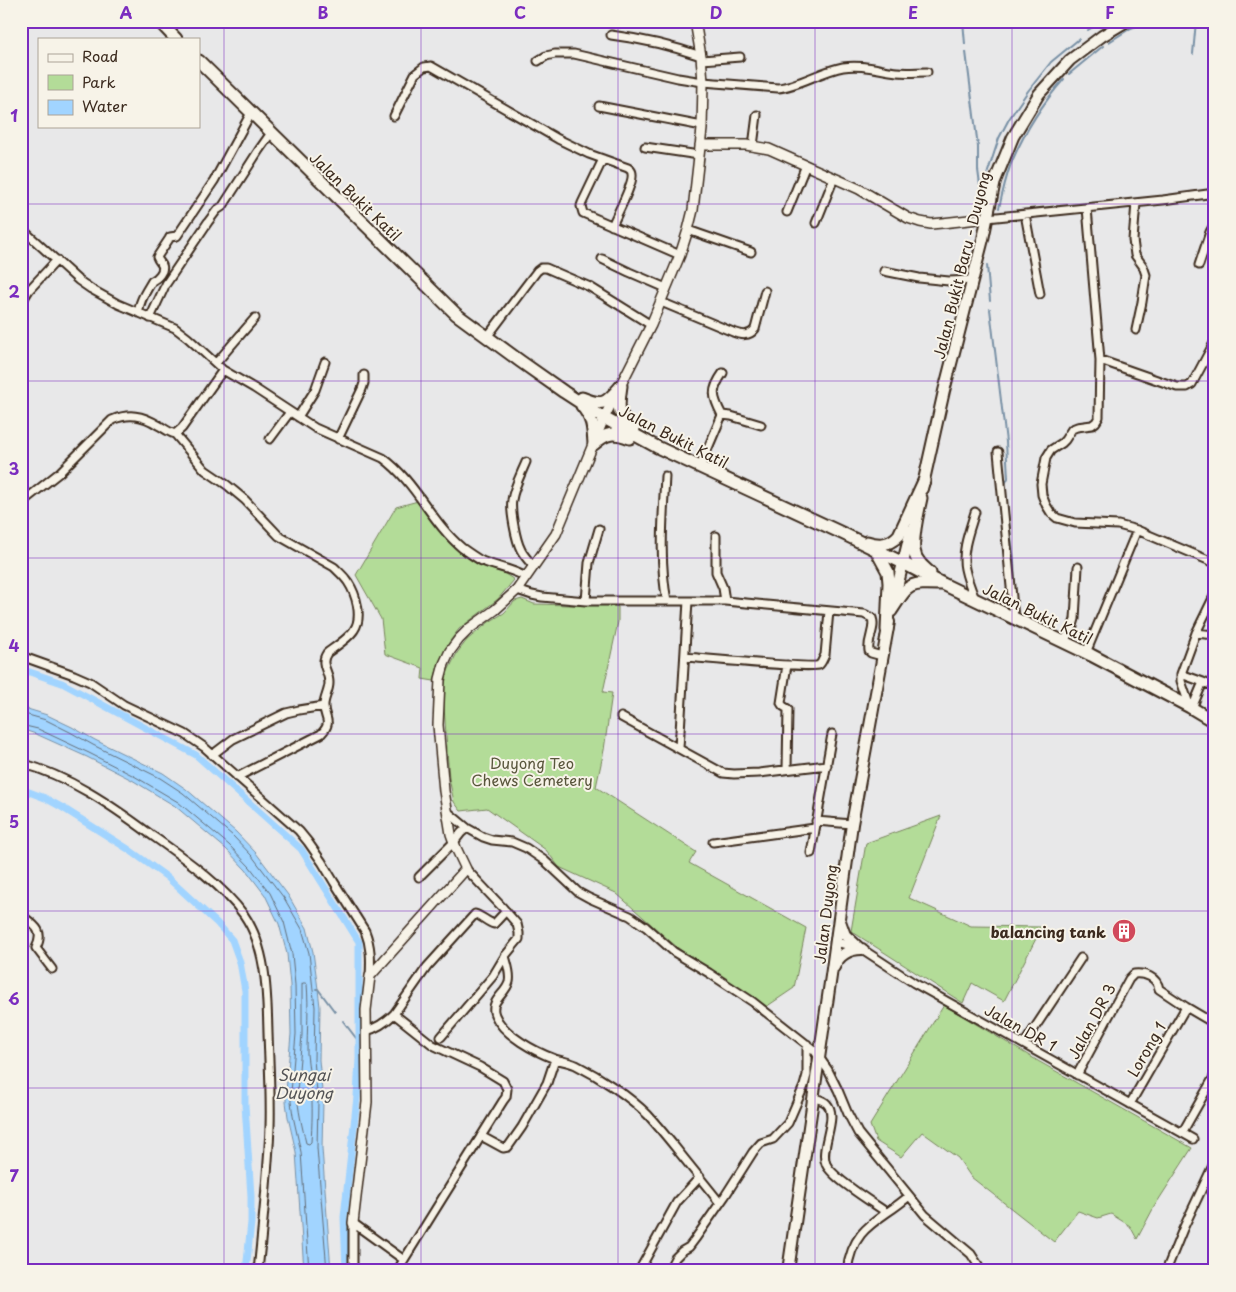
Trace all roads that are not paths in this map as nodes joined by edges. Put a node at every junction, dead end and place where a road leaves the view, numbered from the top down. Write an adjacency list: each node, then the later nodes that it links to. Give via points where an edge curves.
1 (159, 21): 5 (main road)
2 (695, 21): 7 (street)
3 (1127, 21): 29 (main road, Jalan Bukit Baru - Duyong, via 1070,60 1039,94 1013,137 996,181)
4 (611, 35): 7 (street, via 684,50)
5 (175, 38)
6 (740, 57): 7 (street)
7 (702, 58): 11 (street)
8 (538, 61): 11 (street, via 555,54 574,54)
9 (200, 62): 13 (main road, Jalan Bukit Katil)
10 (928, 72): 11 (street, via 901,73 843,67 778,88)
11 (704, 82): 16 (street)
12 (599, 106): 16 (street)
13 (251, 113): 17 (main road, Jalan Bukit Katil); 47 (street, via 214,181 177,236 168,239 157,257 163,270 152,281)
14 (756, 115): 18 (street)
15 (394, 116): 21 (street, via 415,74 424,67 432,66 558,140)
16 (702, 126): 20 (street)
17 (271, 133): 48 (street, via 165,286); 52 (main road, Jalan Bukit Katil, via 456,314)
18 (753, 146): 20 (street, via 734,144); 22 (street)
19 (645, 147): 20 (street)
20 (700, 150): 34 (street)
21 (603, 159): 32 (street, via 628,168 632,174); 32 (street, via 582,203 582,210 586,216)
22 (806, 165): 23 (street); 27 (street)
23 (834, 178): 29 (street, via 920,222 931,224); 30 (street)
24 (1215, 192): 25 (street)
25 (1136, 203): 26 (street); 51 (street, via 1135,255 1146,275)
26 (1087, 208): 28 (street); 54 (street)
27 (787, 212)
28 (1025, 214): 29 (street); 44 (street)
29 (987, 218): 41 (main road, Jalan Bukit Baru - Duyong)
30 (816, 223)
31 (1215, 224): 39 (street)
32 (612, 226): 36 (street)
33 (21, 228): 38 (street)
34 (688, 230): 35 (street); 36 (street)
35 (751, 252)
36 (680, 255): 42 (street)
37 (602, 259): 42 (street)
38 (56, 260): 46 (street); 47 (street, via 91,289)
39 (1199, 265)
40 (884, 271): 41 (street, via 948,281)
41 (972, 280): 77 (main road, Jalan Bukit Baru - Duyong)
42 (666, 288): 45 (street)
43 (765, 291): 45 (street, via 755,329 742,335)
44 (1040, 294)
45 (661, 302): 50 (street)
46 (21, 303)
47 (139, 313): 48 (street)
48 (150, 318): 56 (street, via 175,328)
49 (255, 318): 56 (street)
50 (651, 325): 52 (street, via 590,287 541,268); 60 (street)
51 (1136, 330)
52 (487, 337): 61 (main road, Jalan Bukit Katil)
53 (1215, 341): 54 (street, via 1192,384 1187,387 1177,387)
54 (1100, 360): 81 (street, via 1099,417 1092,425 1072,429 1046,458 1042,495 1057,518 1075,524)
55 (325, 362): 65 (street, via 315,390)
56 (216, 363): 57 (street)
57 (223, 370): 63 (street); 68 (street)
58 (723, 373): 64 (street, via 713,392)
59 (364, 374): 70 (street, via 362,389)
60 (621, 386): 61 (main road, via 610,399 596,403); 66 (street); 72 (main road, via 619,406 624,421)
61 (564, 392): 62 (main road, Jalan Bukit Katil)
62 (577, 400): 66 (main road, Jalan Bukit Katil); 71 (main road, via 589,414)
63 (290, 412): 65 (street); 69 (street)
64 (722, 415): 67 (street); 75 (street)
65 (298, 417): 70 (street)
66 (604, 418): 71 (street); 72 (main road, Jalan Bukit Katil)
67 (761, 425)
68 (176, 434): 78 (street, via 131,415 114,419 59,473); 113 (street, via 206,470 245,500 280,536 334,568 348,582 357,606 358,623 354,631 324,658 329,678)
69 (270, 439)
70 (338, 439): 89 (street, via 393,465 462,548 482,560)
71 (594, 444): 72 (main road, via 601,437 618,434); 87 (street, via 556,534)
72 (658, 447): 75 (main road, Jalan Bukit Katil)
73 (998, 452): 100 (street)
74 (526, 462): 87 (street, via 514,492 512,508 520,550)
75 (700, 467): 82 (main road, Jalan Bukit Katil)
76 (665, 476): 95 (street, via 662,542)
77 (924, 481): 82 (main road, via 895,540 876,544); 85 (main road, Jalan Bukit Baru - Duyong); 90 (main road, via 914,551 923,567)
78 (21, 503)
79 (975, 512): 93 (street, via 964,559)
80 (599, 529): 94 (street, via 589,563)
81 (1137, 530): 86 (street); 105 (street)
82 (844, 534): 84 (main road, Jalan Bukit Katil)
83 (716, 536): 97 (street, via 716,572)
84 (876, 550): 85 (main road, Jalan Bukit Katil); 101 (main road, via 888,572)
85 (903, 563): 90 (main road, Jalan Bukit Katil); 99 (main road, Jalan Duyong)
86 (1215, 563)
87 (533, 566): 89 (street)
88 (1078, 567): 104 (street, via 1075,619)
89 (526, 577): 91 (street)
90 (943, 584): 93 (main road, Jalan Bukit Katil); 99 (main road, via 912,585 904,590)
91 (516, 590): 94 (street, via 542,597); 124 (street, via 459,639 444,664 440,679 438,725)
92 (1215, 594): 102 (street)
93 (975, 599): 100 (main road, Jalan Bukit Katil)
94 (586, 601): 95 (street)
95 (667, 601): 96 (street)
96 (688, 601): 97 (street); 108 (street)
97 (724, 601): 98 (street)
98 (829, 611): 107 (street, via 864,614 872,618 869,651); 109 (street, via 825,655 819,665)
99 (891, 611): 101 (main road, Jalan Duyong)
100 (1014, 618): 104 (main road, Jalan Bukit Katil)
101 (887, 630): 107 (main road, Jalan Duyong)
102 (1196, 633): 103 (street); 110 (street)
103 (1215, 635)
104 (1063, 642): 105 (main road, Jalan Bukit Katil)
105 (1086, 653): 114 (main road, Jalan Bukit Katil)
106 (21, 656): 119 (street, via 90,682 124,705 185,734)
107 (882, 656): 126 (main road, Jalan Duyong)
108 (685, 657): 109 (street); 118 (street)
109 (787, 665): 122 (street, via 781,703 788,709)
110 (1181, 674): 111 (street); 114 (street)
111 (1203, 682): 112 (street); 114 (street)
112 (1215, 687)
113 (324, 706): 119 (street, via 286,713); 123 (street, via 327,726 321,734)
114 (1191, 708): 116 (main road, Jalan Bukit Katil)
115 (621, 717): 118 (street)
116 (1215, 722)
117 (832, 734): 121 (street)
118 (679, 748): 122 (street, via 723,773)
119 (212, 755): 123 (street)
120 (21, 763): 166 (street, via 78,786 137,824 192,864 226,894 252,928 260,951 267,1004 271,1096)
121 (827, 765): 122 (street); 125 (street)
122 (787, 769)
123 (237, 777): 141 (street, via 299,831 315,851 365,931 370,946)
124 (449, 813): 127 (street); 128 (street)
125 (816, 824): 126 (street); 129 (street); 130 (street)
126 (852, 824): 135 (main road, Jalan Duyong)
127 (467, 828): 128 (street); 148 (street, via 483,837 526,848 578,892 630,916 674,952 752,1002)
128 (454, 842): 131 (street); 132 (street)
129 (713, 842)
130 (811, 853)
131 (466, 869): 133 (street); 141 (street)
132 (419, 877)
133 (506, 911): 138 (street, via 520,933); 144 (street, via 494,924 475,914 427,967)
134 (21, 915): 140 (street, via 38,930 40,940 36,948)
135 (839, 915): 136 (main road, Jalan Duyong); 137 (main road, via 845,935)
136 (836, 942): 137 (street, Jalan DR 1); 142 (main road, Jalan Duyong)
137 (860, 948): 142 (main road, via 843,954 834,966); 149 (street, Jalan DR 1)
138 (505, 956): 147 (street, via 493,976); 151 (street, via 509,982 496,999 493,1012 500,1024 523,1044)
139 (1081, 958): 149 (street)
140 (52, 969)
141 (370, 976): 146 (street)
142 (832, 976): 150 (main road, Jalan Duyong)
143 (1186, 1007): 145 (street); 152 (street, Jalan DR 3, via 1159,989 1156,980 1145,974 1134,974); 155 (street, Lorong 1)
144 (394, 1014): 146 (street); 157 (street, via 433,1045 503,1081 506,1097)
145 (1215, 1024)
146 (366, 1031): 164 (street, via 367,1102)
147 (441, 1037)
148 (807, 1044): 150 (street); 162 (street, via 807,1075 788,1123 773,1140 761,1144 753,1152)
149 (1024, 1044): 152 (street, Jalan DR 1)
150 (820, 1057): 154 (main road, Jalan Duyong); 161 (street, via 858,1133)
151 (555, 1059): 157 (street, via 547,1084 508,1146 503,1148); 160 (street, via 576,1065 629,1099 661,1129)
152 (1077, 1075): 155 (street, Jalan DR 1)
153 (1215, 1075): 156 (street)
154 (814, 1098): 163 (street, via 826,1102 830,1108 826,1165 836,1177); 171 (main road, Jalan Duyong)
155 (1130, 1104): 156 (street, Jalan DR 1)
156 (1182, 1133): 158 (street, Jalan DR 1)
157 (481, 1136): 165 (street)
158 (1193, 1139)
159 (1215, 1161): 174 (street)
160 (700, 1177): 162 (street); 169 (street, via 678,1202)
161 (908, 1196): 163 (street); 173 (street, via 971,1254)
162 (720, 1203): 170 (street)
163 (886, 1212): 172 (street, via 854,1243)
164 (353, 1222): 165 (street); 167 (street)
165 (404, 1260): 168 (street)
166 (258, 1271)
167 (353, 1271)
168 (397, 1271)
169 (638, 1271)
170 (668, 1271)
171 (788, 1271)
172 (847, 1271)
173 (982, 1271)
174 (1166, 1271)

